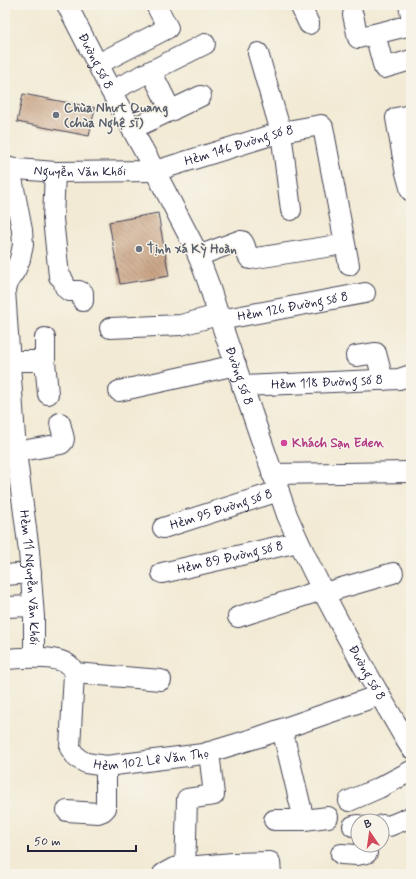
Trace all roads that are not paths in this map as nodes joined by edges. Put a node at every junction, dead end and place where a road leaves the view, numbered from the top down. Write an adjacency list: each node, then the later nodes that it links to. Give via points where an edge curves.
1 (67, 5): 13 (street, Đường số 8)
2 (156, 5): 13 (street, via 168,28)
3 (300, 5): 7 (street)
4 (409, 5): 6 (street)
5 (353, 15): 9 (street, via 358,38)
6 (411, 15)
7 (309, 24)
8 (411, 25): 9 (street)
9 (375, 34): 12 (street, via 384,68)
10 (205, 44): 14 (street)
11 (258, 53): 20 (street)
12 (411, 60)
13 (98, 64): 15 (street, Đường số 8)
14 (151, 71): 15 (street); 17 (street)
15 (111, 91): 19 (street, Đường số 8)
16 (201, 96): 17 (street)
17 (171, 111): 19 (street)
18 (411, 115): 22 (street, via 396,118)
19 (132, 129): 23 (street, Đường số 8)
20 (281, 132): 23 (street, Hẻm 146 Đường số 8); 26 (street); 29 (street, Hẻm 146 Đường số 8, via 319,125 323,127)
21 (7, 168): 24 (street, Nguyễn Văn Khối); 36 (street, Hẻm 11 Nguyễn Văn Khối, via 22,230 23,245 16,269 5,290)
22 (408, 169): 25 (street)
23 (155, 171): 24 (street, Nguyễn Văn Khối); 28 (street, Đường số 8)
24 (55, 172): 31 (street, via 53,219 59,276 69,291 79,291 83,294)
25 (411, 191)
26 (291, 210)
27 (332, 246): 28 (street, via 250,259 245,244 238,241)
28 (198, 256): 32 (street, Đường số 8)
29 (349, 265)
30 (365, 293): 32 (street, Hẻm 126 Đường số 8)
31 (83, 301)
32 (219, 318): 33 (street, Hẻm 126 Đường số 8, via 181,325); 38 (street, Đường số 8)
33 (110, 328)
34 (45, 338): 37 (street)
35 (356, 356): 40 (street, via 376,353)
36 (10, 361): 37 (street); 45 (street, Hẻm 11 Nguyễn Văn Khối)
37 (45, 361): 43 (street)
38 (236, 366): 41 (street, Đường số 8); 42 (street)
39 (411, 375): 40 (street, Hẻm 118 Đường số 8)
40 (383, 380): 41 (street, Hẻm 118 Đường số 8)
41 (242, 386): 47 (street, Đường số 8)
42 (119, 391)
43 (48, 394)
44 (60, 423): 45 (street, via 64,439 61,444)
45 (16, 452): 48 (street, Hẻm 11 Nguyễn Văn Khối)
46 (411, 472): 47 (street, Hẻm 95 Đường số 8)
47 (275, 482): 49 (street, Hẻm 95 Đường số 8); 50 (street, Đường số 8)
48 (12, 485): 51 (street, Hẻm 11 Nguyễn Văn Khối, via 29,551)
49 (163, 528)
50 (298, 542): 52 (street, Hẻm 89 Đường số 8); 55 (street, Đường số 8)
51 (31, 573): 54 (street); 56 (street, Hẻm 11 Nguyễn Văn Khối)
52 (162, 573)
53 (393, 573): 55 (street)
54 (5, 575)
55 (323, 591): 58 (street); 63 (street, Đường số 8)
56 (33, 606): 57 (street); 59 (street, Hẻm 11 Nguyễn Văn Khối)
57 (5, 607)
58 (238, 617)
59 (34, 657): 60 (street); 61 (street, via 63,661)
60 (5, 659)
61 (74, 673): 62 (street); 67 (street, Hẻm 102 Lê Văn Thọ, via 70,748 77,758 86,763)
62 (161, 680)
63 (380, 695): 64 (street, Hẻm 102 Lê Văn Thọ); 65 (street, Đường số 8)
64 (282, 729): 66 (street, Hẻm 102 Lê Văn Thọ); 74 (street)
65 (409, 739)
66 (209, 752): 67 (street, Hẻm 102 Lê Văn Thọ); 78 (street, via 214,795 187,799)
67 (106, 766): 70 (street, via 106,808 98,813)
68 (411, 771): 69 (street)
69 (349, 801)
70 (67, 811)
71 (328, 817): 74 (street)
72 (411, 817): 75 (street)
73 (274, 820): 74 (street)
74 (304, 820)
75 (390, 826)
76 (366, 853): 77 (street)
77 (340, 854)
78 (185, 870): 79 (street, via 174,868); 80 (street, via 233,863 270,862)
79 (163, 874)
80 (271, 874)

